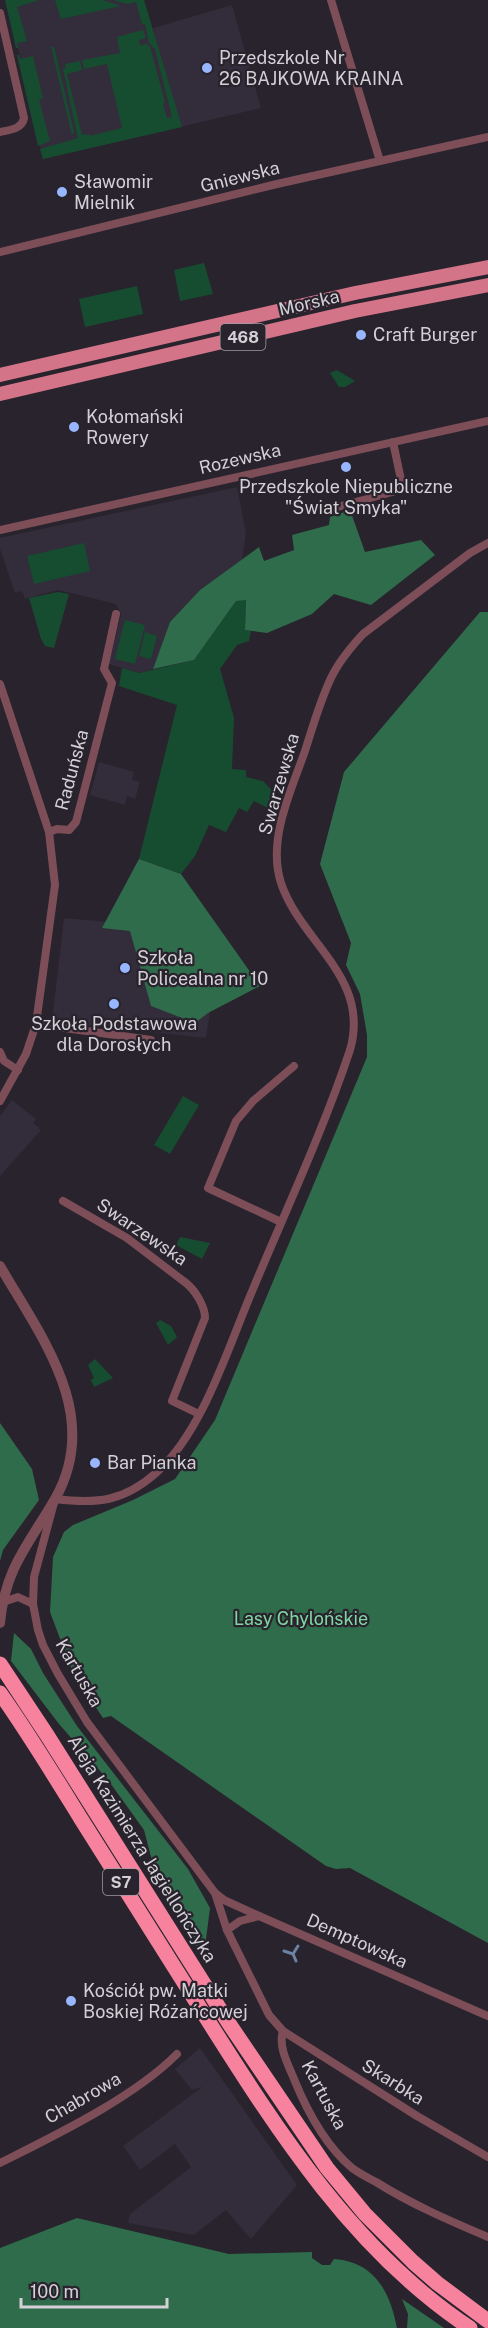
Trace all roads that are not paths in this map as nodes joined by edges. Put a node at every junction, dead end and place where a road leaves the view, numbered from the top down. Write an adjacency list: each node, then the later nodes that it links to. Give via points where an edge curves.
1 (331, 0): 5 (street)
2 (0, 13): 3 (street, via 24,118 19,127)
3 (0, 132)
4 (488, 137): 5 (street, Gniewska)
5 (380, 161): 6 (street, Gniewska)
6 (0, 252)
7 (488, 267): 9 (main road, Morska / 468, via 355,293)
8 (488, 285): 10 (main road, Morska / 468, via 355,310)
9 (0, 375)
10 (0, 394)
11 (488, 421): 12 (street, Rozewska)
12 (393, 442): 13 (street, via 402,489); 14 (street, Rozewska)
13 (334, 508)
14 (0, 530)
15 (488, 543): 26 (street, Swarzewska, via 376,623 349,650 322,700 284,816 277,853 281,882 296,915 345,982 354,1015 354,1032 343,1072)
16 (116, 614): 18 (street, Raduńska, via 104,669 112,683 76,822 69,830)
17 (0, 684): 18 (street)
18 (49, 832): 19 (street, Raduńska, via 55,885)
19 (36, 1024): 20 (street); 23 (street, Raduńska)
20 (151, 1040)
21 (0, 1052): 23 (street, via 4,1061)
22 (294, 1066): 26 (street, via 253,1101 237,1121 208,1188)
23 (18, 1070): 24 (street, Raduńska)
24 (0, 1101)
25 (63, 1201): 28 (street, Swarzewska, via 127,1238 194,1292 205,1318 172,1401)
26 (281, 1222): 28 (street, Swarzewska)
27 (0, 1266): 29 (street, Kartuska, via 55,1360 68,1393 69,1464)
28 (199, 1414): 29 (street, Swarzewska, via 173,1456 136,1488 96,1502)
29 (55, 1499): 30 (street, via 9,1575); 31 (street, Kartuska, via 36,1562)
30 (3, 1602): 31 (street, via 18,1597); 32 (street)
31 (33, 1604): 36 (street, Kartuska, via 43,1645 87,1722)
32 (0, 1618): 33 (street)
33 (0, 1623)
34 (0, 1664): 45 (highway, Aleja Kazimierza Jagiellończyka / S7, via 230,2025 327,2168 412,2262)
35 (0, 1693): 46 (highway, Aleja Kazimierza Jagiellończyka / S7, via 241,2072 312,2174 391,2264)
36 (215, 1893): 37 (street, Demptowska); 38 (street, Kartuska)
37 (259, 1916): 38 (street, via 240,1921); 39 (street, Demptowska)
38 (227, 1930): 40 (street, Kartuska, via 269,2015)
39 (488, 2016)
40 (283, 2031): 42 (street, Skarbka); 44 (street, Kartuska, via 285,2056 301,2094 317,2124 346,2161 402,2198)
41 (177, 2054): 43 (street, Chabrowa, via 120,2097)
42 (488, 2157)
43 (0, 2163)
44 (488, 2237)
45 (488, 2321)
46 (470, 2328)

